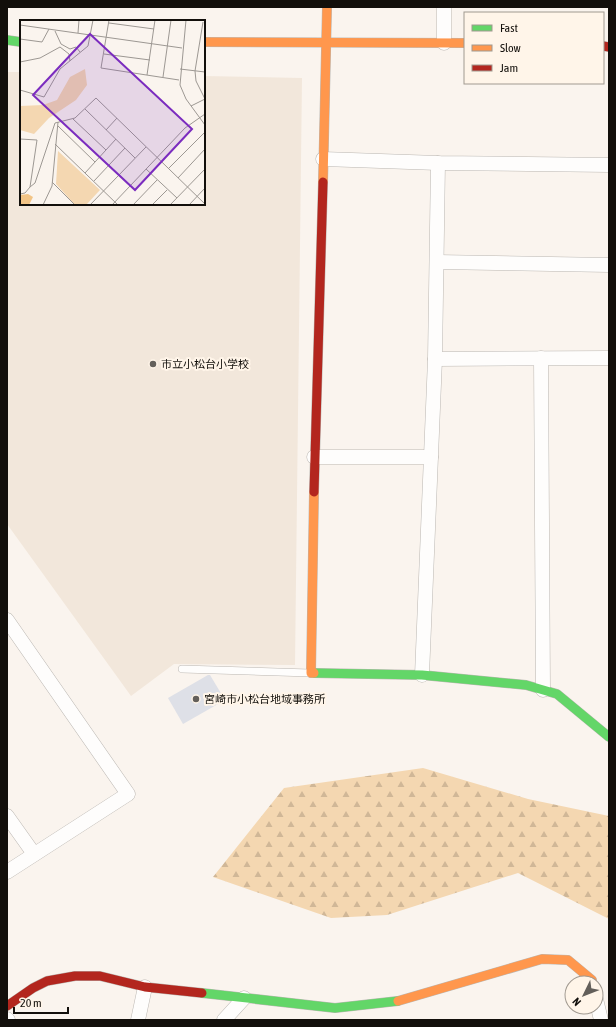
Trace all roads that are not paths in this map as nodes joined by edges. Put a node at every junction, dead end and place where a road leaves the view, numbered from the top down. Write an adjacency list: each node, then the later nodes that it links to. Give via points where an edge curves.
1 (327, 7): 6 (street)
2 (444, 7): 7 (street)
3 (7, 40): 4 (street)
4 (20, 42)
5 (205, 42): 6 (street)
6 (327, 42): 7 (street); 9 (street)
7 (444, 43): 8 (street)
8 (464, 43)
9 (323, 159): 10 (street); 17 (street)
10 (438, 163): 11 (street); 12 (street)
11 (609, 165)
12 (437, 262): 13 (street); 16 (street)
13 (609, 265)
14 (541, 358): 15 (street); 16 (street); 23 (street)
15 (609, 358)
16 (435, 359): 18 (street)
17 (314, 457): 18 (street); 21 (street)
18 (430, 457): 22 (street)
19 (7, 620): 26 (street, via 128,794)
20 (182, 669): 21 (lane)
21 (311, 673): 22 (street)
22 (422, 675): 23 (street, via 526,685)
23 (543, 690): 24 (street, via 557,694)
24 (609, 737)
25 (7, 816): 26 (street)
26 (34, 854): 27 (street)
27 (7, 872)
28 (586, 975): 30 (street, via 568,960 542,959 396,1002 335,1008)
29 (145, 987): 30 (street); 31 (street, via 100,976 75,976 47,981); 32 (street)
30 (244, 998): 33 (street)
31 (7, 1006)
32 (138, 1020)
33 (224, 1020)

